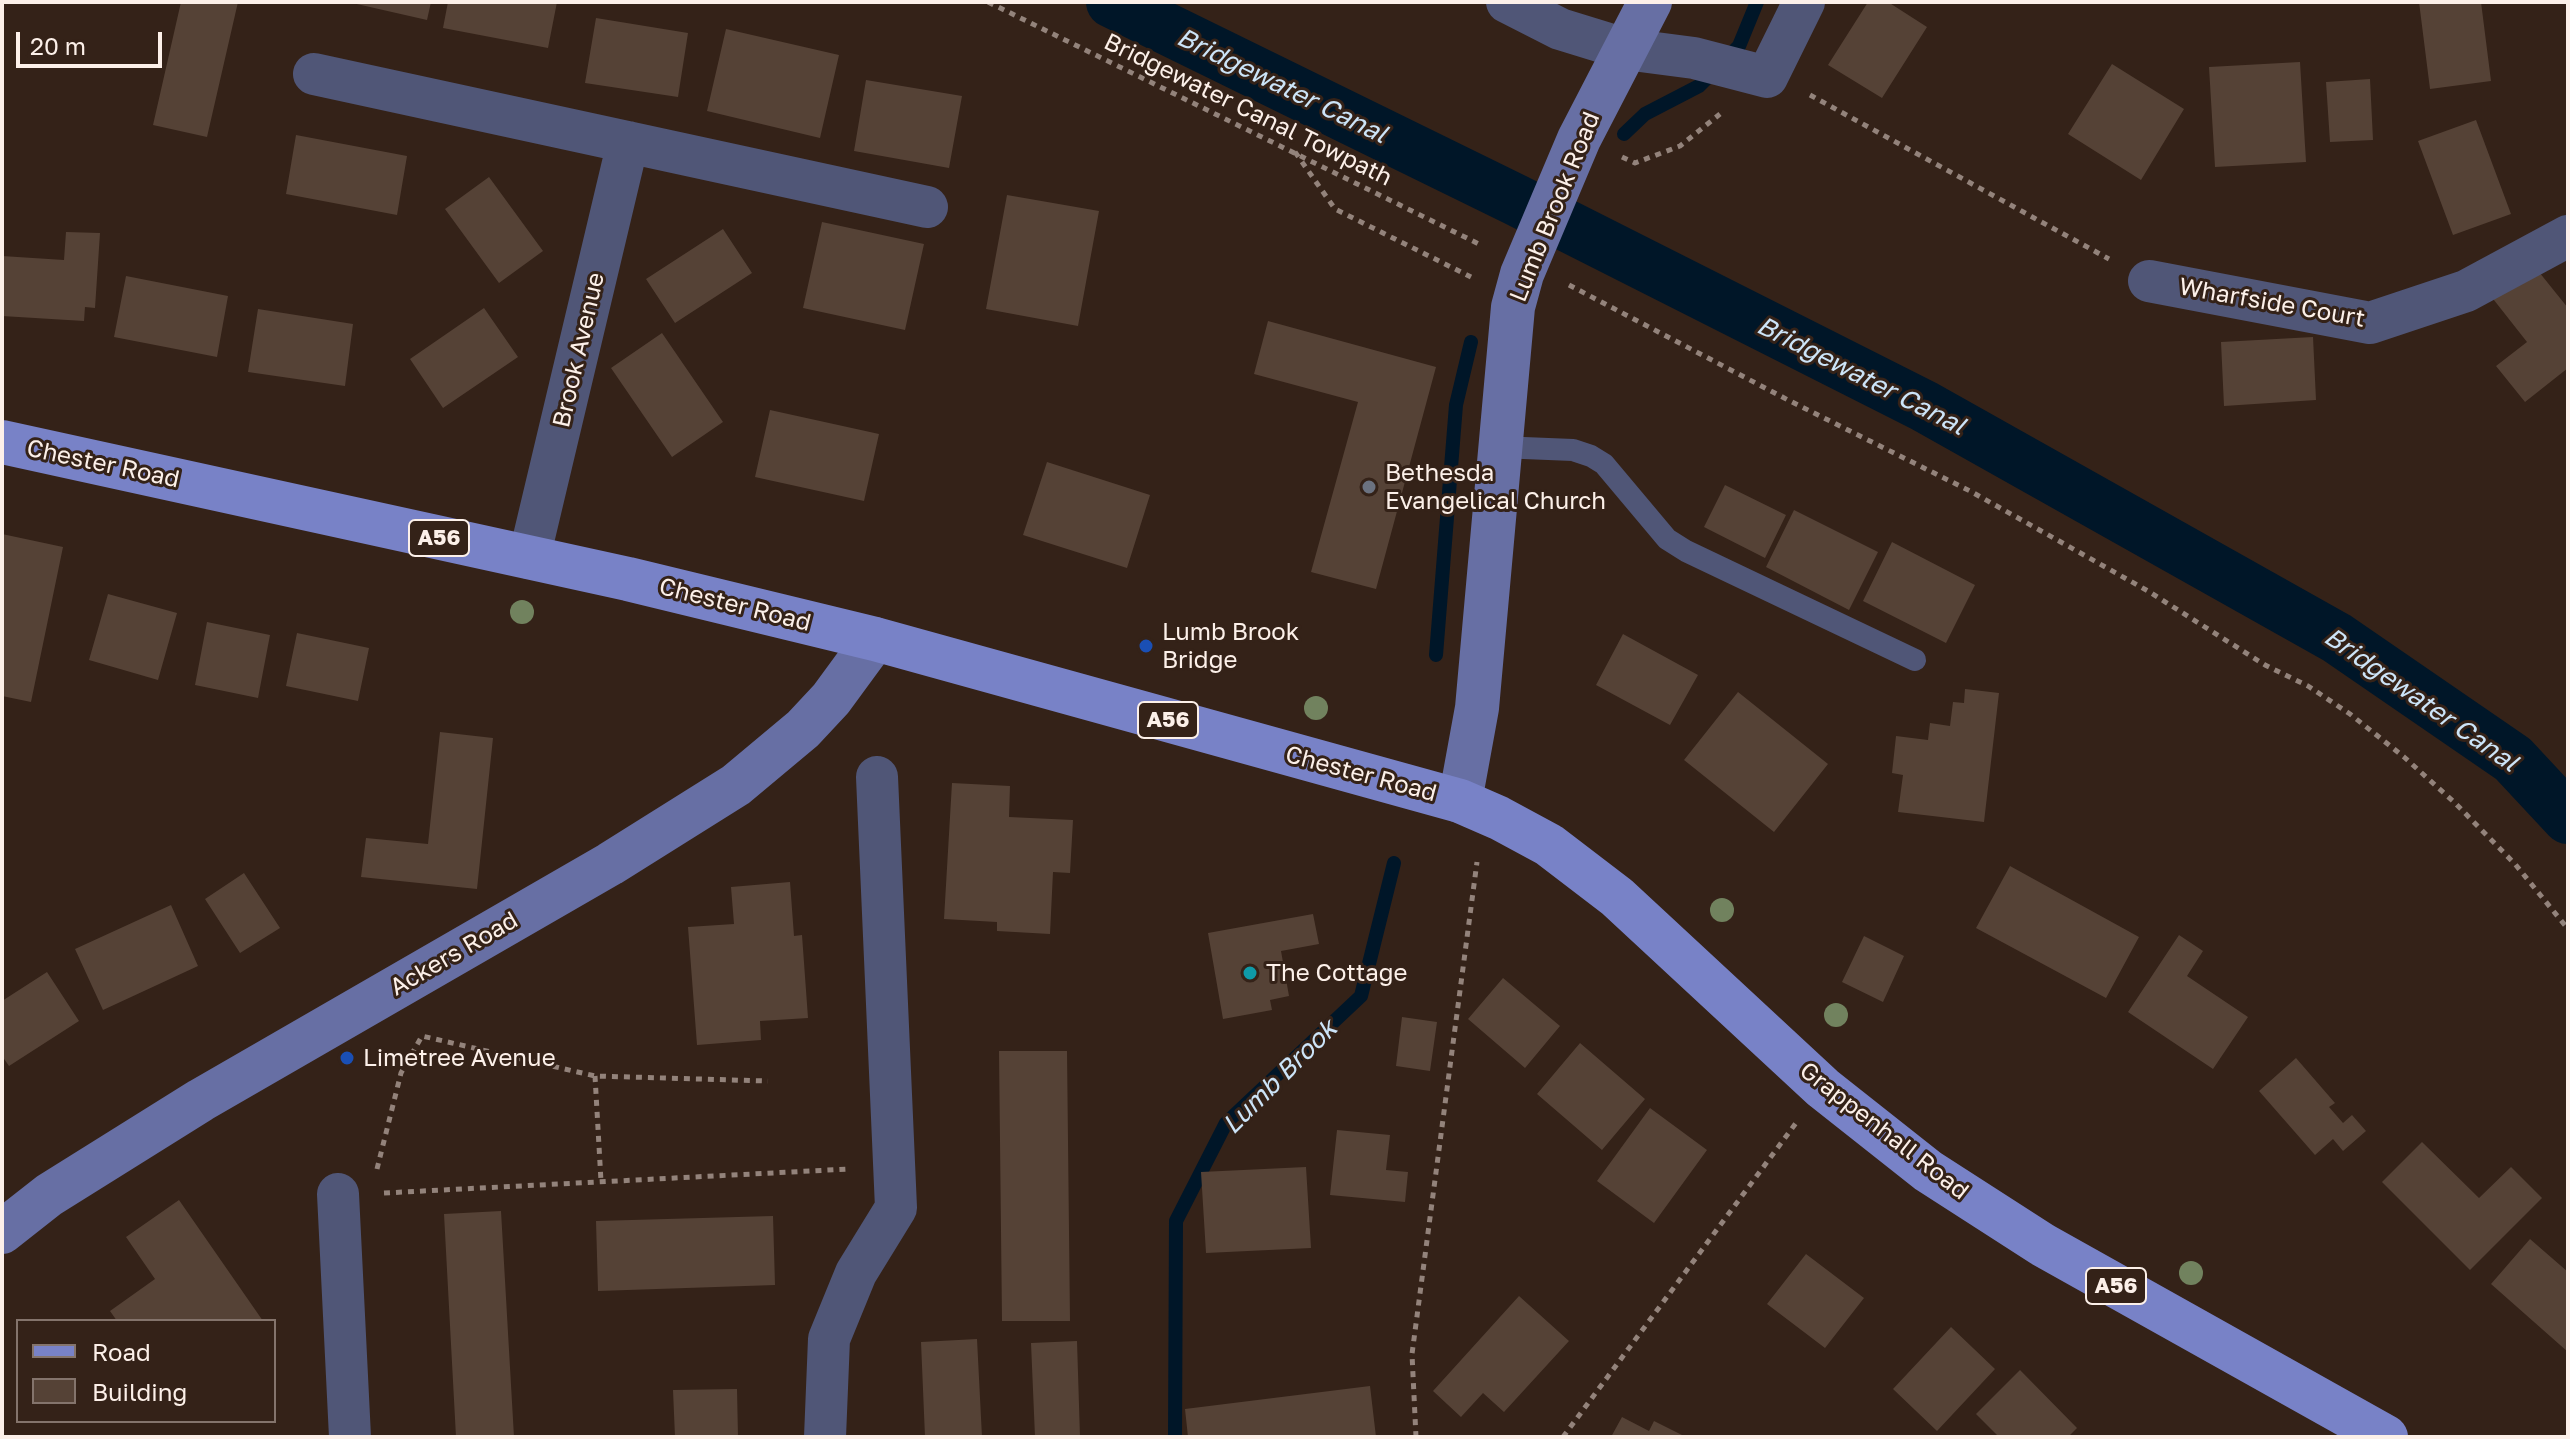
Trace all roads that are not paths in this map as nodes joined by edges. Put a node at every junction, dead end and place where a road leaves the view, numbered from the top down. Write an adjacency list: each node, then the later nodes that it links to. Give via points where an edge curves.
1 (1507, 2): 4 (street, via 1560,29)
2 (1650, 2): 4 (street, Lumb Brook Road)
3 (1804, 2): 4 (street, via 1767,77 1694,58)
4 (1625, 49): 11 (street, Lumb Brook Road, via 1579,139 1522,274 1513,307)
5 (314, 74): 6 (street)
6 (628, 142): 7 (street); 12 (street, Brook Avenue)
7 (927, 207)
8 (2568, 236): 9 (street, Wharfside Court, via 2466,291 2370,323)
9 (2149, 281)
10 (2, 442): 12 (main road, Chester Road / A56)
11 (1499, 447): 14 (lane, via 1573,450 1591,456 1604,464 1667,539 1686,551); 16 (street, Lumb Brook Road, via 1477,708)
12 (529, 558): 13 (main road, Chester Road / A56)
13 (875, 639): 16 (main road, Chester Road / A56); 18 (street, Ackers Road, via 803,729 736,785 610,864 201,1100 49,1195)
14 (1915, 660)
15 (877, 777): 20 (street, via 896,1208 856,1273 829,1339)
16 (1460, 801): 21 (main road, Grappenhall Road / A56, via 1549,845 1617,897 1823,1088 1928,1171 2043,1245)
17 (354, 1194): 19 (street)
18 (2, 1232)
19 (350, 1437)
20 (825, 1437)
21 (2386, 1437)

